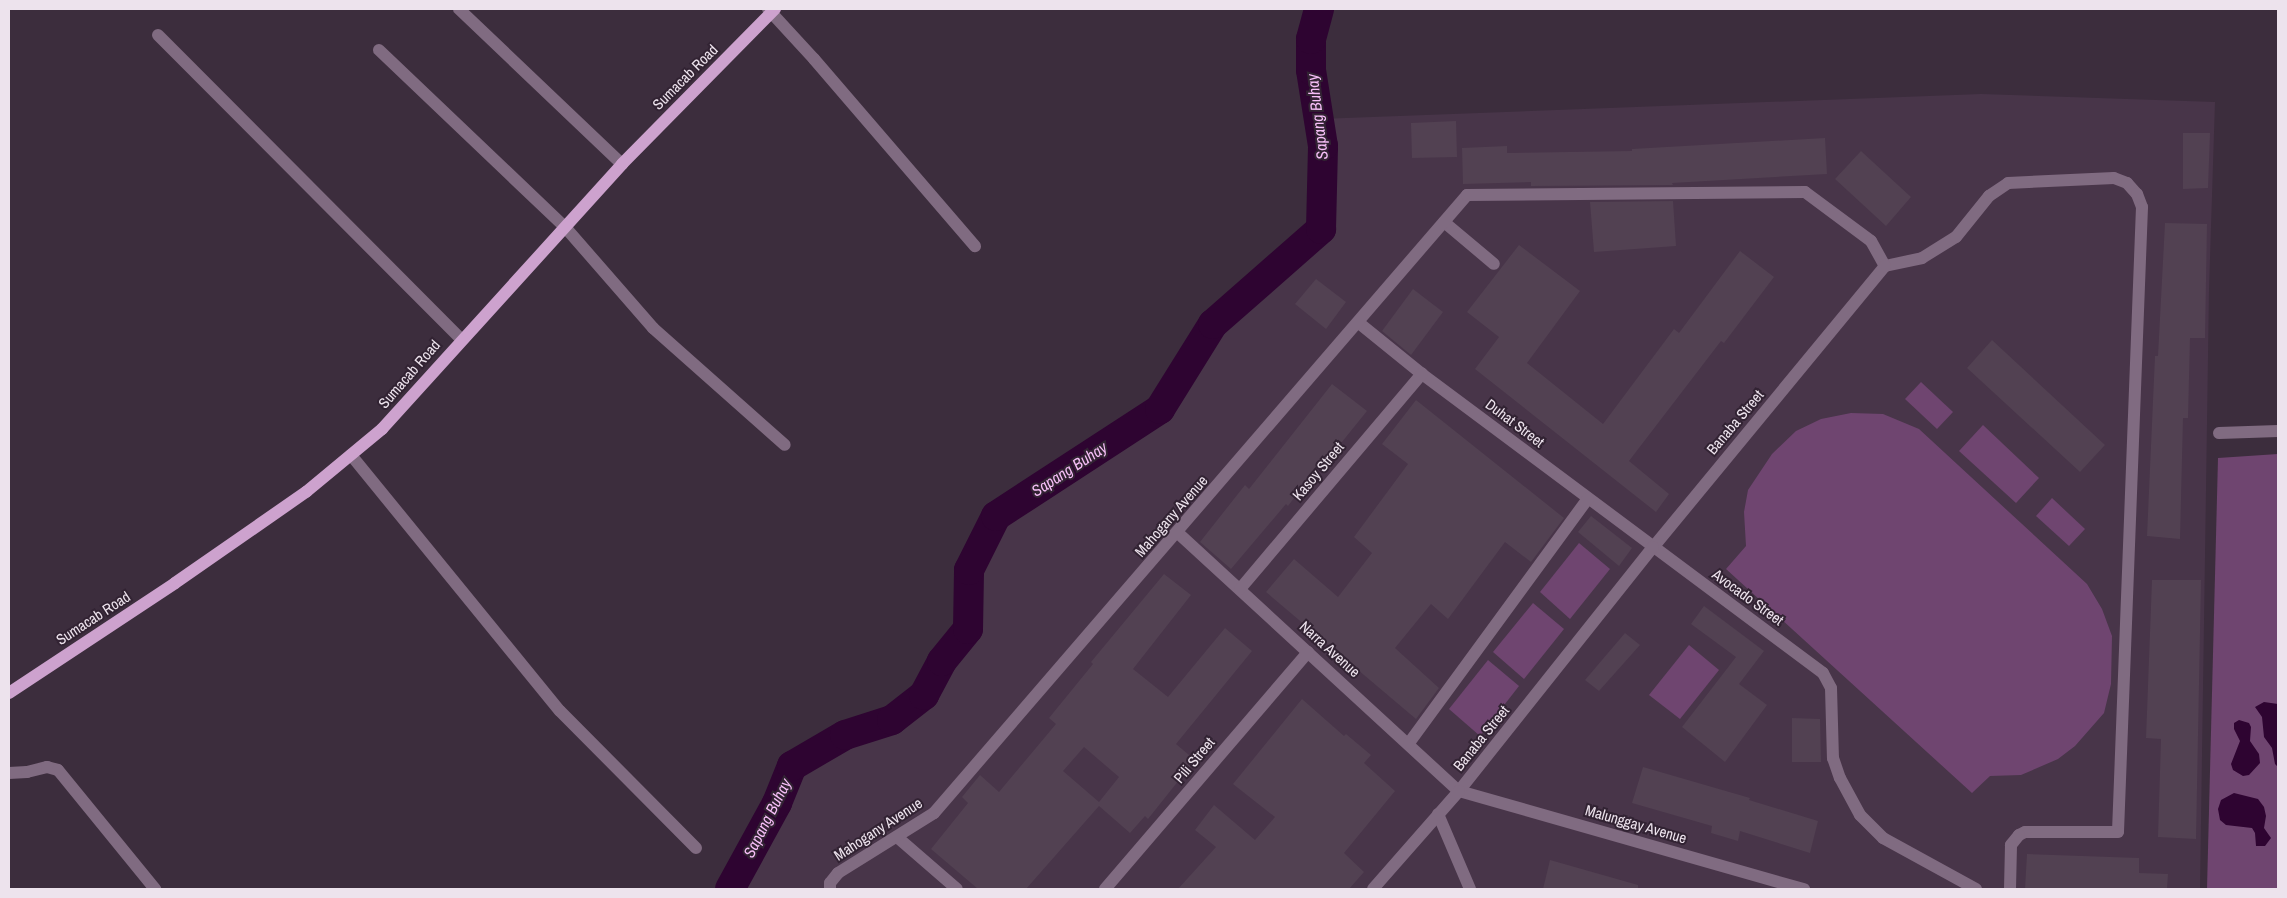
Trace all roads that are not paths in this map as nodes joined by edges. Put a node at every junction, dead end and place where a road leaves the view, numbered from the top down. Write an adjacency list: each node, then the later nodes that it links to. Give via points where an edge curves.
1 (459, 9): 5 (street)
2 (772, 10): 5 (main road, Sumacab Road); 8 (street)
3 (158, 35): 12 (street)
4 (379, 50): 7 (street)
5 (622, 164): 7 (main road, Sumacab Road)
6 (1444, 222): 9 (street); 10 (street, Mahogany Avenue, via 1467,196 1805,192 1871,241); 11 (street, Mahogany Avenue)
7 (565, 226): 12 (main road, Sumacab Road); 16 (street, via 653,328)
8 (975, 246)
9 (1494, 264)
10 (1885, 266): 20 (street, Banaba Street); 38 (street, via 1922,258 1956,237 1989,196 2008,183 2114,178 2127,183 2137,194 2142,207 2118,832 2025,832 2019,835 2011,845)
11 (1358, 323): 13 (street, Duhat Street); 19 (street, Mahogany Avenue)
12 (461, 339): 17 (main road, Sumacab Road, via 382,429)
13 (1422, 374): 18 (street, Duhat Street); 21 (street, Kasoy Street)
14 (2278, 431): 15 (street)
15 (2219, 433)
16 (785, 445)
17 (351, 455): 23 (main road, Sumacab Road, via 306,492); 29 (street, via 560,711)
18 (1588, 498): 20 (street, Duhat Street); 24 (street)
19 (1178, 533): 21 (street, Narra Avenue); 28 (street, Mahogany Avenue, via 934,813)
20 (1653, 547): 26 (street, Banaba Street); 37 (street, Avocado Street, via 1823,673 1831,688 1833,758 1860,815 1883,838)
21 (1240, 589): 22 (street, Narra Avenue)
22 (1308, 652): 24 (street, Narra Avenue); 33 (street, Pili Street)
23 (9, 693)
24 (1409, 743): 26 (street, Narra Avenue)
25 (9, 773): 30 (street, via 47,767 58,770)
26 (1459, 791): 27 (street, Banaba Street); 36 (street, Malunggay Avenue)
27 (1438, 814): 34 (street, Banaba Street); 35 (street)
28 (897, 837): 31 (street, Mahogany Avenue, via 838,873 830,883); 32 (street)
29 (696, 848)
30 (155, 889)
31 (830, 889)
32 (957, 889)
33 (1105, 889)
34 (1374, 889)
35 (1470, 889)
36 (1804, 889)
37 (1976, 889)
38 (2010, 889)

